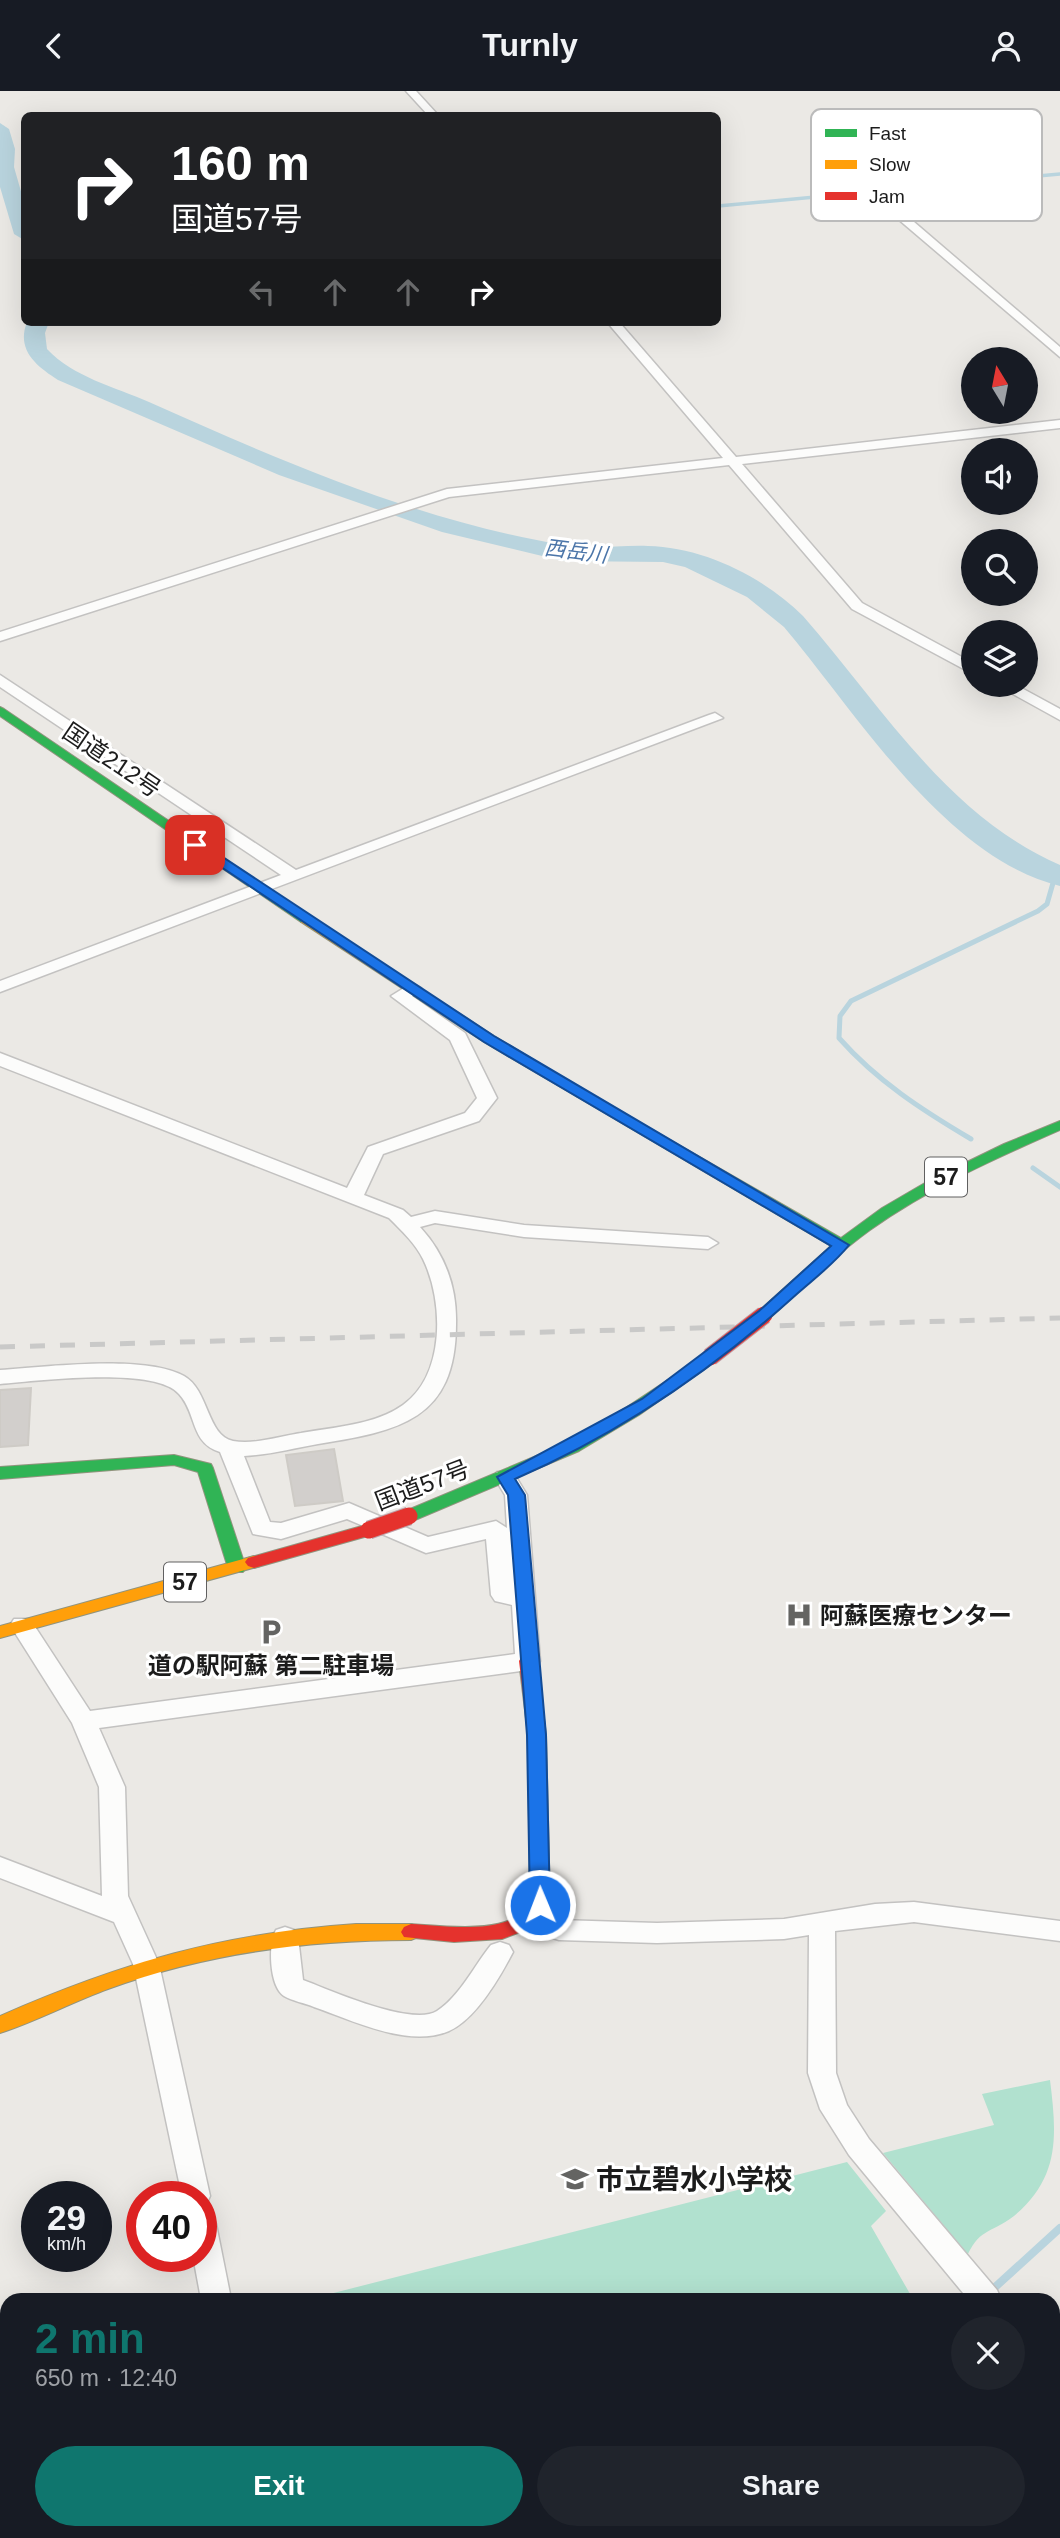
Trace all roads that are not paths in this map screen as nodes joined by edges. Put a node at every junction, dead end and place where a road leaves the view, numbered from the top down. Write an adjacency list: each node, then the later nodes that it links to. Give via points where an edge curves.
1 (411, 91): 2 (street)
2 (430, 112)
3 (906, 221): 5 (street)
4 (617, 326): 7 (street)
5 (1060, 353)
6 (1060, 424): 7 (street)
7 (735, 461): 8 (street, via 447,493); 9 (street, via 857,606)
8 (0, 637)
9 (961, 662)
10 (0, 680): 15 (street)
11 (1026, 697): 13 (street)
12 (0, 711): 16 (main road, 国道212号)
13 (1060, 715)
14 (715, 718): 15 (street)
15 (294, 876): 16 (street)
16 (261, 889): 17 (street); 18 (main road, 国道212号)
17 (0, 987)
18 (412, 988): 21 (street, via 400,996 458,1037 487,1098 472,1117 375,1151); 24 (main road, 国道212号, via 489,1039)
19 (0, 1059): 21 (street)
20 (1060, 1125): 24 (main road, 国道57号 / 57, via 950,1175)
21 (353, 1196): 22 (street, via 396,1214)
22 (407, 1224): 23 (street, via 435,1217 524,1231); 26 (street, via 437,1261 443,1287 446,1358 432,1391 400,1418 365,1429)
23 (709, 1243)
24 (841, 1245): 28 (main road, 国道57号 / 57, bridge, via 764,1315 648,1402)
25 (0, 1377): 26 (street, via 91,1373 172,1378 192,1392 209,1436)
26 (230, 1448): 30 (street, via 261,1529 281,1531 349,1511 426,1545 496,1529 503,1595)
27 (0, 1473): 29 (main road, via 174,1460 205,1468)
28 (505, 1477): 29 (main road, 国道57号 / 57, bridge, via 369,1530); 30 (street, via 516,1495)
29 (237, 1568): 31 (main road, 国道57号 / 57)
30 (524, 1600): 32 (street)
31 (11, 1628): 33 (street)
32 (528, 1661): 33 (street); 36 (main road, via 537,1735 540,1905)
33 (84, 1721): 35 (street, via 112,1787 115,1896)
34 (0, 1867): 35 (street)
35 (126, 1916): 41 (street)
36 (530, 1921): 37 (street, via 559,1930 609,1933 784,1930); 39 (main road, via 497,1931 338,1931)
37 (822, 1925): 38 (street, via 875,1913 914,1912); 46 (street, via 822,2073 834,2109 859,2147)
38 (1060, 1931)
39 (285, 1937): 40 (street, via 288,1982 293,1987 419,2028 441,2022); 41 (main road, via 184,1953)
40 (500, 1952)
41 (146, 1964): 42 (main road, via 97,1980); 43 (street)
42 (0, 2025)
43 (193, 2181)
44 (211, 2272): 45 (street)
45 (215, 2293)
46 (981, 2293)

